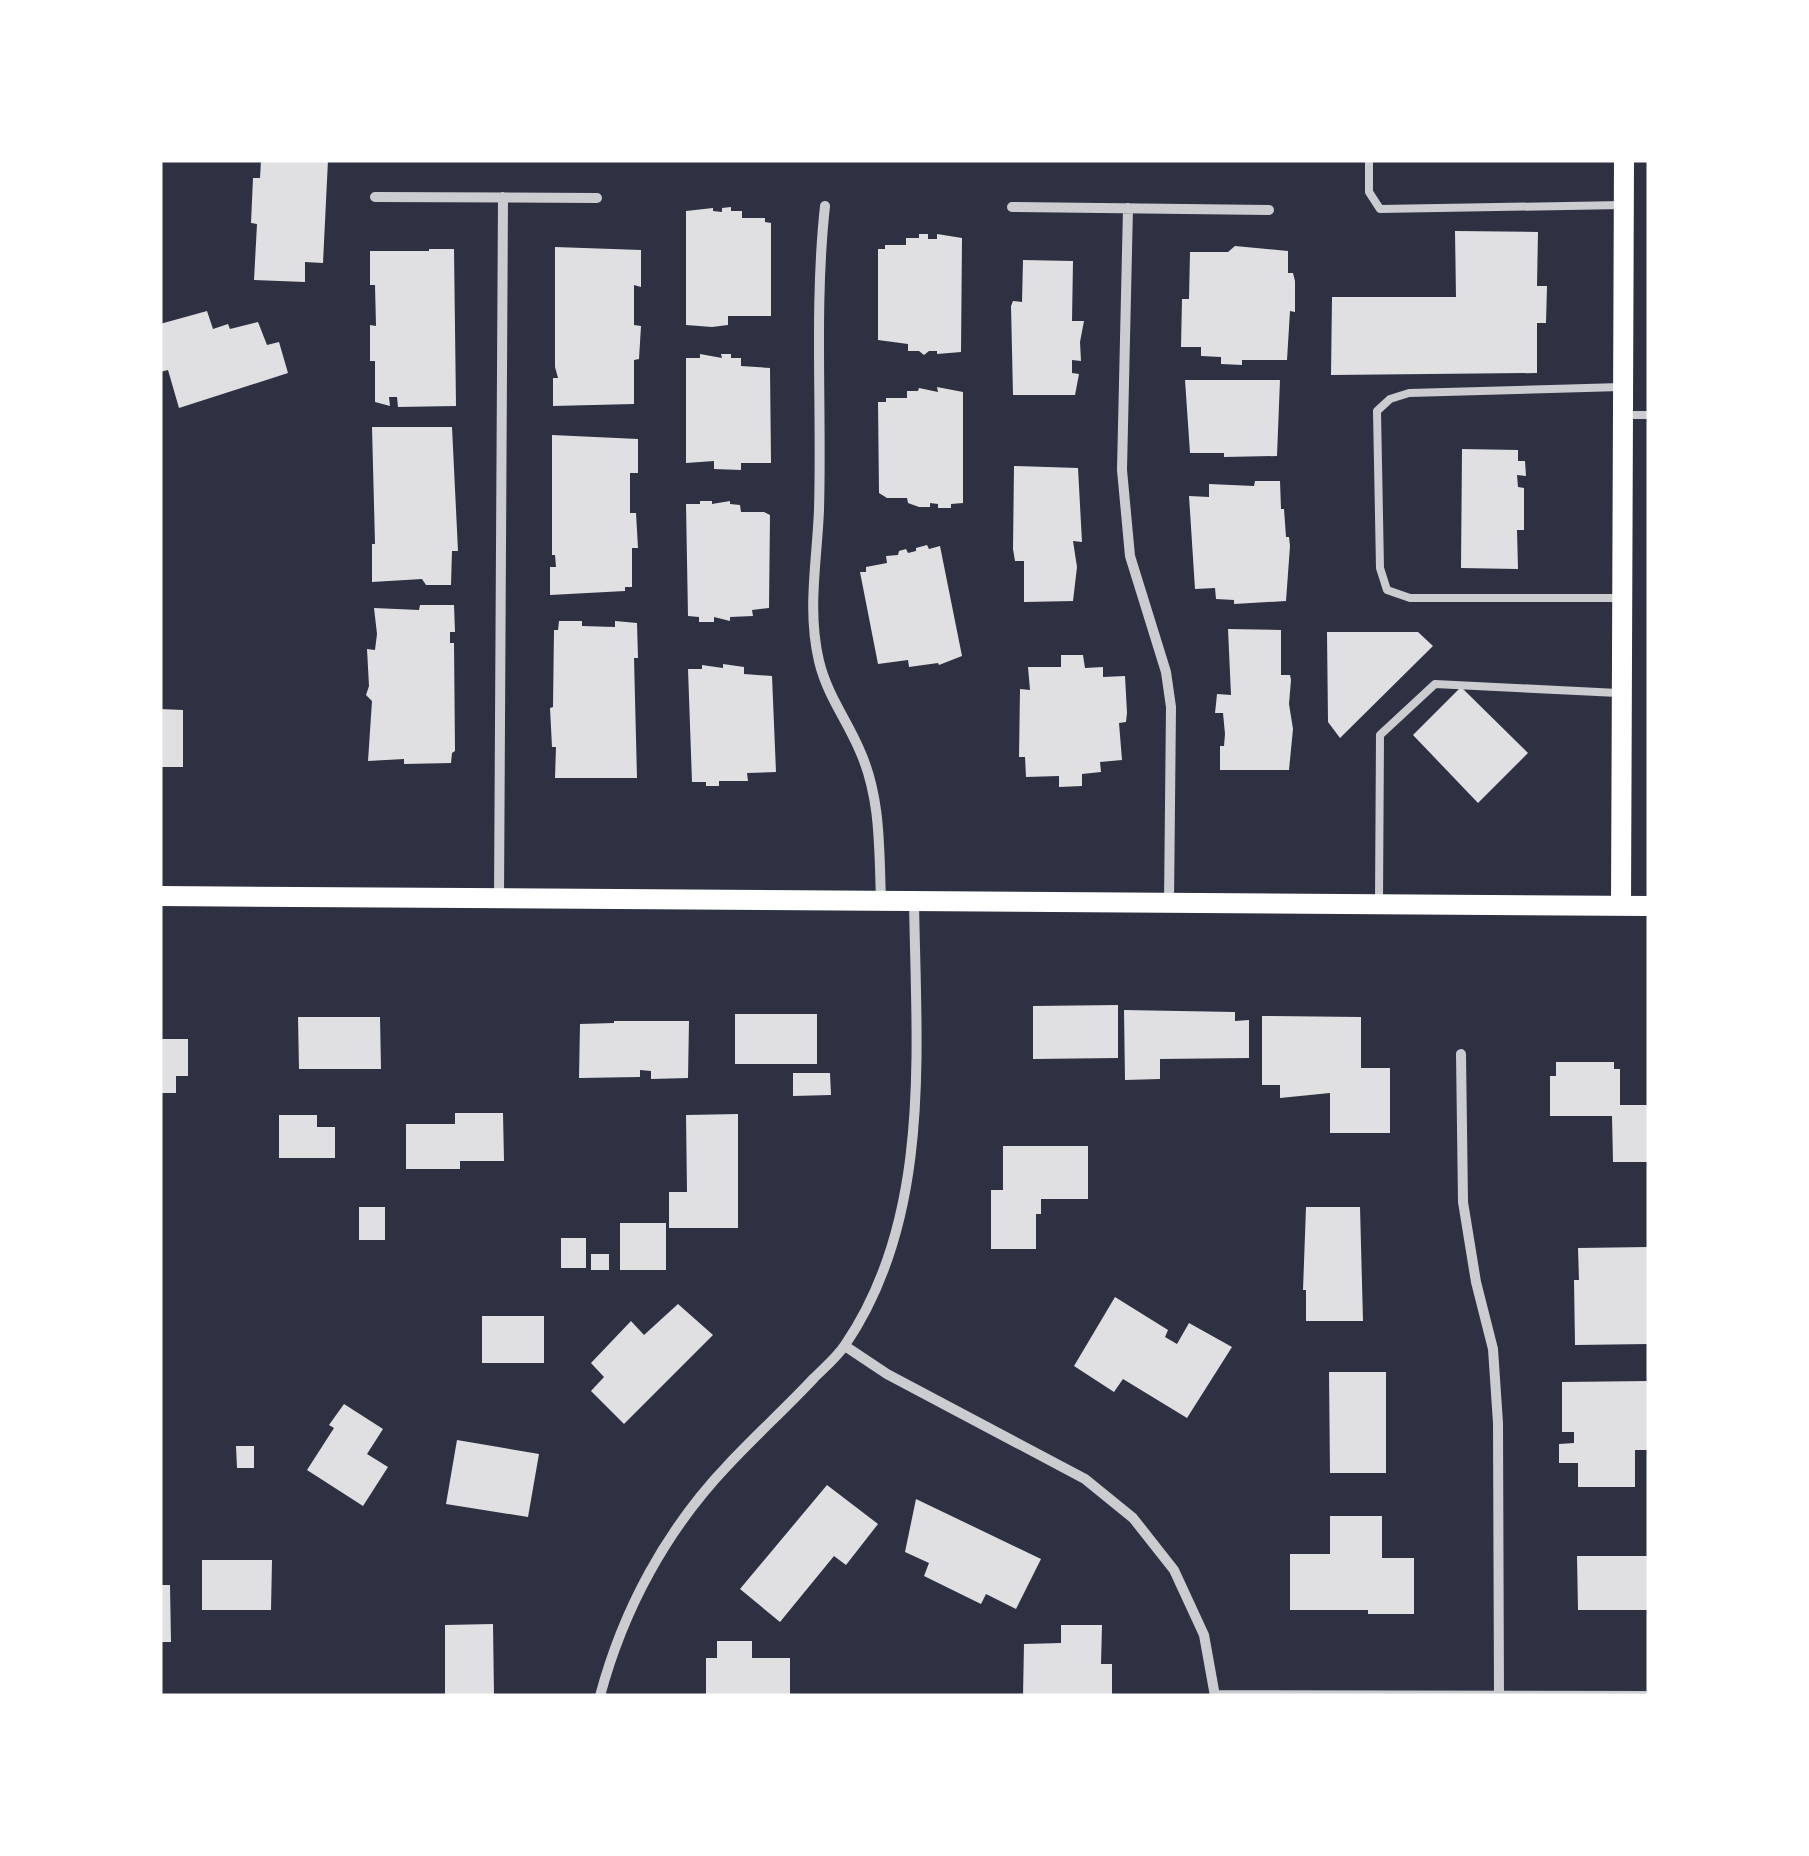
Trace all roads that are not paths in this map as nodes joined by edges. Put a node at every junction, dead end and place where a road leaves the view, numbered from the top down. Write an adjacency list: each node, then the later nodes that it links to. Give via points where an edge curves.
1 (1369, 160): 6 (lane, via 1369,192 1380,209)
2 (1624, 160): 6 (main road)
3 (375, 197): 4 (street)
4 (502, 197): 5 (street); 17 (street)
5 (597, 198)
6 (1624, 205): 11 (main road)
7 (825, 206): 19 (street, via 812,612 824,677 876,793)
8 (1012, 207): 9 (street)
9 (1128, 208): 10 (street); 20 (street, via 1122,470 1130,556 1171,707)
10 (1269, 210)
11 (1622, 387): 12 (main road); 14 (lane, via 1409,393 1377,412 1380,568 1388,590 1410,598)
12 (1622, 415): 13 (lane); 14 (main road)
13 (1649, 415)
14 (1622, 598): 15 (main road)
15 (1623, 693): 21 (lane, via 1435,684 1380,735); 22 (main road)
16 (160, 896): 17 (main road)
17 (499, 898): 19 (main road)
18 (914, 900): 19 (main road); 20 (main road); 25 (street, via 913,1144 882,1275)
19 (881, 901)
20 (1169, 902): 21 (main road)
21 (1379, 904): 22 (main road)
22 (1620, 905): 23 (main road)
23 (1649, 906)
24 (1461, 1054): 28 (street, via 1463,1202 1493,1349 1498,1423)
25 (845, 1346): 26 (street, via 725,1468 672,1535 637,1594); 27 (street, via 1085,1479 1133,1518 1174,1570 1204,1635)
26 (600, 1696)
27 (1215, 1696): 28 (street)
28 (1500, 1696): 29 (street)
29 (1649, 1696)

